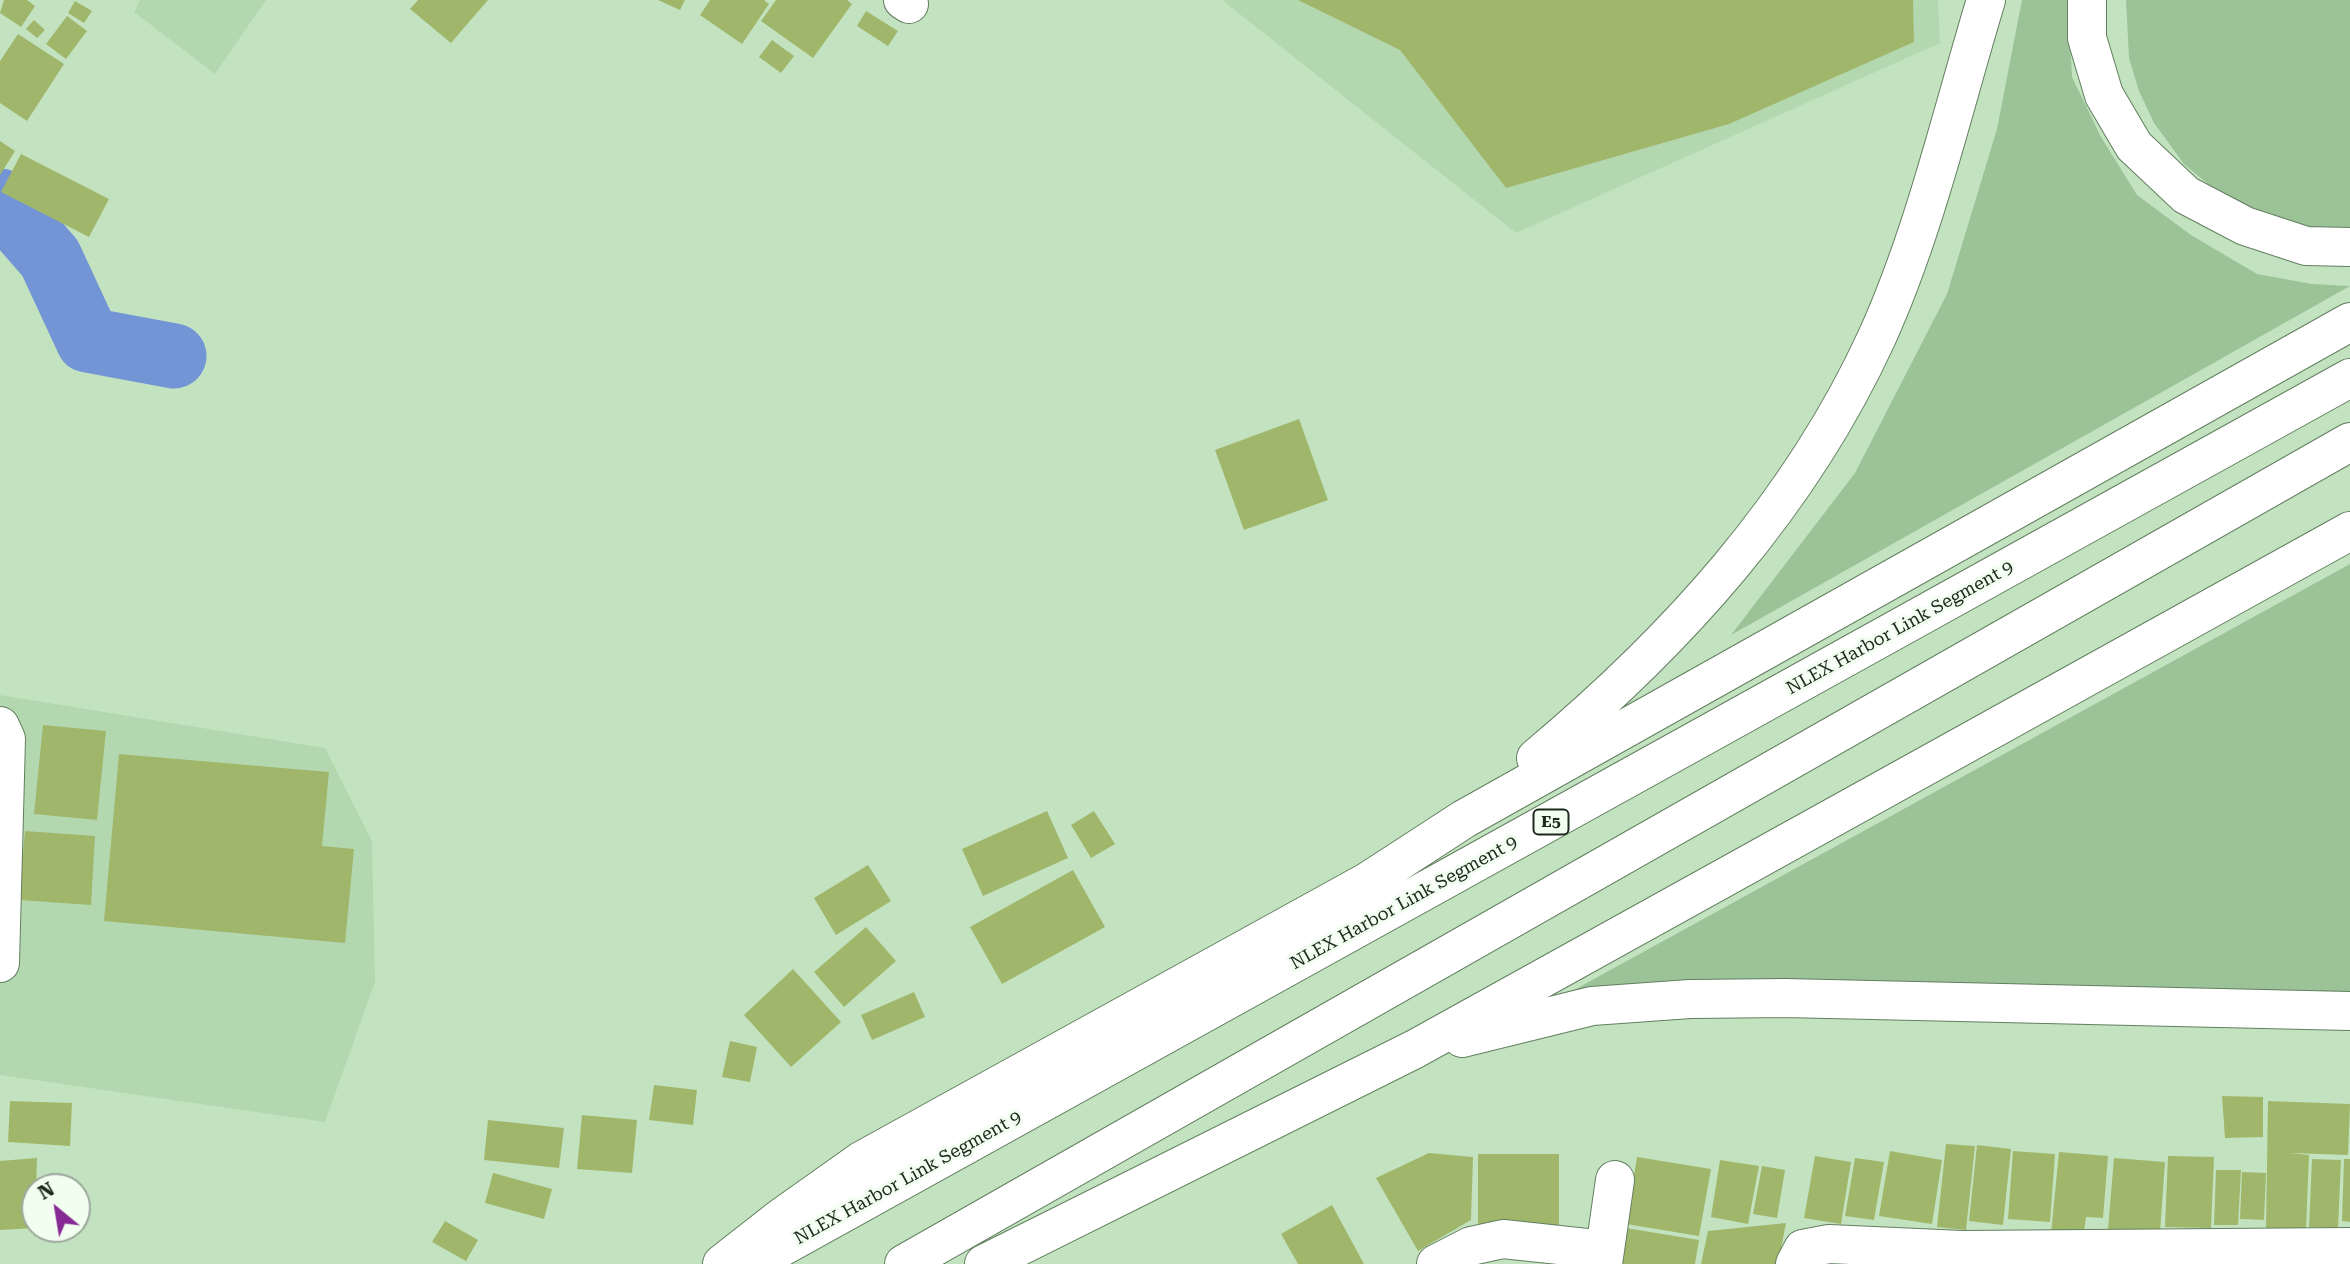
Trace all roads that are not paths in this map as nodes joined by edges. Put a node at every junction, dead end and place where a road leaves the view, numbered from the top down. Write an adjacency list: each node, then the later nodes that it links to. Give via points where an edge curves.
1 (1986, 0): 9 (main road, via 1916,232 1877,337 1836,416 1788,492 1674,633 1591,713)
2 (2087, 0): 3 (main road, via 2087,38 2104,95 2134,146 2186,195 2245,226 2306,246)
3 (2350, 247)
4 (2350, 322): 9 (main road)
5 (2350, 378): 21 (main road, NLEX Harbor Link Segment 9 / E5)
6 (2350, 442): 22 (main road)
7 (2350, 531): 12 (main road)
8 (0, 726): 10 (main road, via 6,739)
9 (1464, 819): 20 (main road, via 1367,882 860,1161)
10 (0, 963)
11 (2350, 1011): 12 (main road, via 1690,999 1592,1006)
12 (1415, 1049): 23 (main road)
13 (1615, 1180): 17 (main road)
14 (2350, 1247): 16 (main road)
15 (1799, 1256): 18 (main road, via 1829,1244)
16 (2293, 1256): 19 (main road)
17 (1604, 1257): 24 (main road, via 1503,1239 1471,1246)
18 (1961, 1257): 19 (main road)
19 (2129, 1257)
20 (722, 1264)
21 (751, 1264)
22 (904, 1264)
23 (984, 1264)
24 (1436, 1264)

